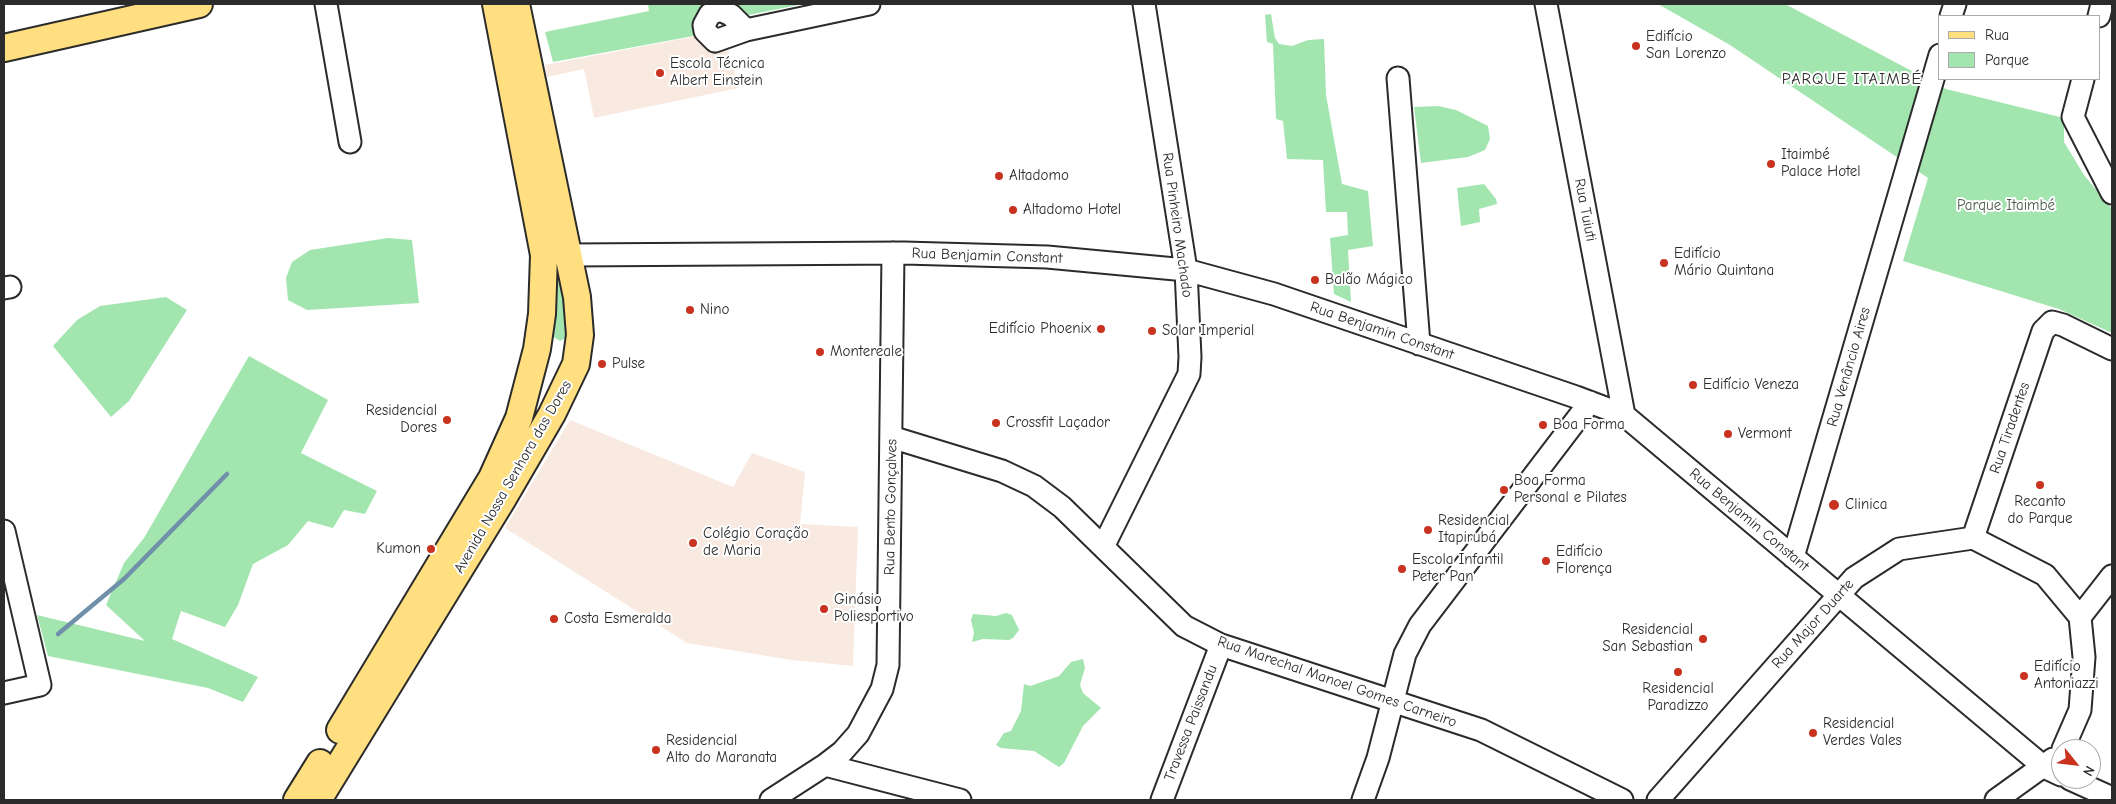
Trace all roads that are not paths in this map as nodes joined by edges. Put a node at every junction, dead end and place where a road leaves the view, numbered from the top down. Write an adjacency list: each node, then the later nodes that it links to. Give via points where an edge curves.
1 (199, 4): 9 (main road)
2 (326, 4): 13 (street)
3 (496, 4): 19 (main road, Avenida Nossa Senhora das Dores, via 544,255 543,306)
4 (516, 4): 16 (main road, Avenida Nossa Senhora das Dores)
5 (869, 4): 8 (street)
6 (1144, 4): 17 (street, Rua Pinheiro Machado)
7 (1546, 4): 23 (street, Rua Tuiuti)
8 (746, 30)
9 (4, 48)
10 (1938, 62): 28 (street, Rua Venâncio Aires)
11 (1398, 78): 18 (street)
12 (2083, 80): 14 (street, via 2073,117)
13 (350, 142)
14 (2112, 194)
15 (893, 253): 16 (street, Rua Benjamin Constant); 17 (street, Rua Benjamin Constant, via 1047,257); 24 (street, Rua Bento Gonçalves)
16 (568, 254): 21 (main road, Avenida Nossa Senhora das Dores, via 577,297 580,335)
17 (1186, 270): 18 (street, Rua Benjamin Constant, via 1274,294); 27 (street, Rua Pinheiro Machado, via 1189,374)
18 (1419, 344): 22 (street, Rua Benjamin Constant)
19 (537, 349): 21 (main road); 41 (main road, Avenida Nossa Senhora das Dores, via 519,418 492,478)
20 (2112, 349): 26 (street, Rua Tiradentes, via 2063,324 2052,322 2044,331)
21 (576, 364): 42 (main road, Avenida Nossa Senhora das Dores, via 552,414 502,500)
22 (1590, 402): 23 (street, Rua Benjamin Constant); 34 (street, via 1420,625 1405,654)
23 (1624, 415): 28 (street, Rua Benjamin Constant)
24 (891, 437): 27 (street, Rua Marechal Manoel Gomes Carneiro, via 1002,471 1034,486); 36 (street, Rua Bento Gonçalves, via 888,665 882,689 858,734)
25 (4, 531): 33 (street, via 40,685)
26 (1972, 538): 30 (street, Rua Major Duarte, via 1899,550 1854,578); 31 (street, via 2045,575)
27 (1103, 547): 32 (street, Rua Marechal Manoel Gomes Carneiro, via 1184,626)
28 (1793, 557): 30 (street, Rua Benjamin Constant)
29 (2112, 576): 31 (street)
30 (1838, 594): 37 (street, Rua Benjamin Constant); 48 (street, Rua Major Duarte)
31 (2080, 617): 35 (street, via 2084,657 2080,710)
32 (1221, 645): 34 (street, Rua Marechal Manoel Gomes Carneiro); 45 (street, Travessa Paissandu)
33 (4, 692)
34 (1392, 702): 46 (street); 47 (street, Rua Marechal Manoel Gomes Carneiro, via 1480,730)
35 (2067, 739)
36 (825, 765): 43 (street, Rua Bento Gonçalves); 44 (street)
37 (2051, 770)
38 (2051, 772): 49 (street)
39 (2092, 789): 40 (street)
40 (2112, 798)
41 (297, 800)
42 (318, 800)
43 (771, 800)
44 (960, 800)
45 (1162, 800)
46 (1363, 800)
47 (1622, 800)
48 (1658, 800)
49 (1996, 800)

